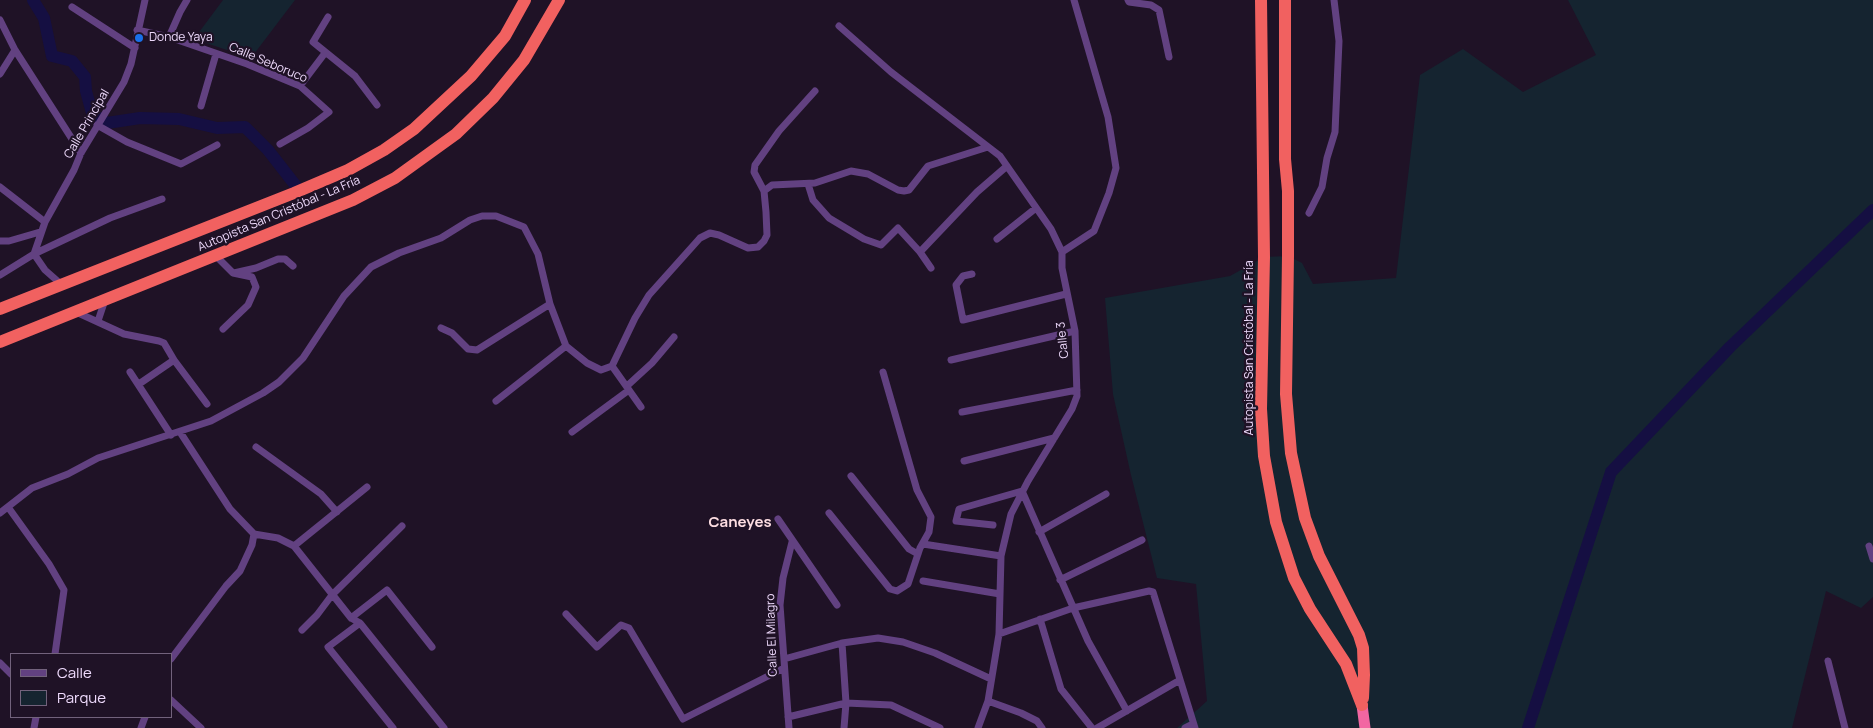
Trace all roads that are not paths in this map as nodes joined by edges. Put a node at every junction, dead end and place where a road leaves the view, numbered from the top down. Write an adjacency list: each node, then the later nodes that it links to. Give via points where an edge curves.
1 (145, 0): 14 (street, Calle Principal)
2 (187, 0): 15 (street)
3 (525, 0): 51 (highway, Autopista San Cristóbal - La Fría, via 505,36 471,76 414,129 384,150 348,170 294,193)
4 (559, 0): 45 (highway, Autopista San Cristóbal - La Fría, via 539,38 509,81 476,116 434,151 395,178 353,200)
5 (1074, 0): 43 (street, via 1108,117 1116,168 1094,231)
6 (1128, 0): 20 (street, via 1151,4 1159,10)
7 (1261, 0): 129 (highway, Autopista San Cristóbal - La Fría, via 1264,257 1261,409 1264,456 1276,522 1294,578 1346,664)
8 (1285, 0): 129 (highway, via 1286,394 1290,454 1305,518 1319,556 1363,648)
9 (1334, 0): 37 (street, via 1339,41 1336,132 1322,187)
10 (72, 7): 16 (street)
11 (328, 17): 18 (street, via 313,42)
12 (0, 20): 17 (street)
13 (839, 26): 29 (street, Calle 3, via 891,72)
14 (136, 30): 15 (street, Calle Seboruco); 16 (street, Calle Principal)
15 (170, 37): 19 (street, Calle Seboruco)
16 (134, 48): 26 (street, Calle Principal, via 124,82)
17 (15, 50): 21 (street); 30 (street)
18 (325, 53): 22 (street); 25 (street, via 355,76)
19 (216, 54): 22 (street, Calle Seboruco); 24 (street)
20 (1169, 56)
21 (0, 74)
22 (300, 86): 27 (street, Calle Seboruco, via 329,112)
23 (815, 91): 34 (street, via 779,131 755,165 754,172)
24 (200, 106)
25 (377, 106)
26 (97, 125): 28 (street, via 127,142 182,164); 30 (street, Calle Principal)
27 (280, 144)
28 (217, 145)
29 (988, 146): 31 (street, Calle 3); 32 (street, via 928,166 909,190 898,190 868,174 852,171 834,179)
30 (82, 153): 38 (street, Calle Principal)
31 (1007, 166): 36 (street, Calle 3); 42 (street, via 977,192)
32 (808, 184): 34 (street, via 772,185); 42 (street, via 813,200 829,218 864,240 881,245 898,228)
33 (0, 187): 38 (street)
34 (764, 191): 66 (street, via 767,226 764,242 758,247 748,248 720,235 710,233 700,238 648,295)
35 (162, 199): 44 (street, via 110,218)
36 (1036, 208): 40 (street); 43 (street, Calle 3)
37 (1309, 213)
38 (45, 222): 39 (street, Calle Principal)
39 (40, 232): 41 (street); 44 (street, Calle Principal)
40 (997, 238)
41 (0, 241)
42 (920, 252): 47 (street)
43 (1062, 252): 52 (street, Calle 3)
44 (34, 254): 50 (street); 51 (street, via 45,270)
45 (216, 256): 48 (street); 53 (highway, Autopista San Cristóbal - La Fría)
46 (294, 266): 48 (street, via 285,259 278,259)
47 (931, 268)
48 (233, 273): 58 (street, via 252,277 256,292)
49 (972, 274): 52 (street, via 963,276 956,285 963,320)
50 (0, 275)
51 (62, 285): 55 (highway, Autopista San Cristóbal - La Fría)
52 (1066, 294): 60 (street, Calle 3)
53 (104, 300): 56 (highway, Autopista San Cristóbal - La Fría); 57 (street)
54 (550, 304): 59 (street, via 477,350 468,349 452,333); 63 (street); 76 (street, via 538,254 524,227 496,216 470,220 441,238 371,267 344,296 303,358 279,382 211,421)
55 (0, 309)
56 (76, 312): 57 (street); 62 (highway, Autopista San Cristóbal - La Fría)
57 (98, 321): 64 (street, via 124,334 164,343)
58 (223, 328)
59 (441, 328)
60 (1075, 331): 65 (street); 71 (street, Calle 3)
61 (674, 337): 70 (street)
62 (0, 342)
63 (566, 346): 66 (street, via 601,370); 72 (street)
64 (174, 360): 69 (street); 73 (street)
65 (951, 360)
66 (612, 366): 70 (street)
67 (130, 372): 69 (street)
68 (883, 372): 97 (street, via 917,490 931,517 931,526)
69 (139, 384): 78 (street)
70 (628, 388): 74 (street); 77 (street)
71 (1077, 390): 75 (street); 79 (street, Calle 3, via 1072,409)
72 (496, 400)
73 (207, 404)
74 (641, 407)
75 (962, 412)
76 (180, 432): 78 (street); 94 (street, via 230,509)
77 (572, 432)
78 (171, 435): 86 (street, via 98,458 32,488)
79 (1054, 438): 81 (street); 84 (street, Calle 3)
80 (256, 447): 87 (street, via 321,494)
81 (964, 461)
82 (851, 476): 100 (street, via 909,549)
83 (367, 487): 87 (street)
84 (1022, 491): 91 (street, via 958,509 956,521); 93 (street); 101 (street, Calle 3, via 1011,514)
85 (1106, 494): 93 (street)
86 (8, 506): 89 (street); 117 (street, via 64,590)
87 (337, 512): 98 (street)
88 (829, 512): 100 (street, via 894,591 910,581)
89 (0, 513)
90 (778, 520): 96 (street)
91 (993, 525)
92 (402, 526): 106 (street)
93 (1039, 532): 103 (street)
94 (254, 534): 98 (street, via 278,538); 118 (street, via 240,571)
95 (1142, 540): 103 (street)
96 (792, 542): 107 (street); 119 (street, Calle El Milagro, via 780,592)
97 (923, 544): 100 (street); 101 (street)
98 (294, 546): 106 (street)
99 (1869, 546): 102 (street)
100 (918, 554)
101 (1001, 556): 105 (street, Calle 3)
102 (1873, 559)
103 (1060, 580): 108 (street)
104 (923, 581): 105 (street)
105 (1000, 594): 114 (street, Calle 3)
106 (332, 595): 110 (street); 113 (street)
107 (837, 605)
108 (1073, 608): 111 (street); 125 (street, via 1153,592); 130 (street, via 1099,664)
109 (566, 614): 122 (street, via 597,647 620,625 629,628 683,719)
110 (350, 618): 112 (street); 116 (street, via 387,590)
111 (1040, 619): 114 (street); 141 (street, via 1061,689)
112 (360, 623): 134 (street, via 328,647); 135 (street)
113 (302, 630)
114 (999, 634): 124 (street, Calle 3)
115 (842, 643): 119 (street); 124 (street, via 878,638 904,642 965,665); 128 (street)
116 (432, 647)
117 (55, 653)
118 (172, 658)
119 (784, 659): 122 (street, Calle El Milagro)
120 (1828, 661): 145 (street)
121 (0, 663): 123 (street)
122 (784, 668): 131 (street, Calle El Milagro)
123 (10, 673)
124 (991, 679): 127 (street, Calle 3)
125 (1180, 680): 130 (street); 132 (street)
126 (172, 701): 133 (street)
127 (988, 701): 139 (street, Calle 3); 140 (street, via 1037,721)
128 (846, 703): 131 (street); 137 (street); 138 (street, via 891,705)
129 (1362, 705): 144 (highway)
130 (1127, 711): 142 (street)
131 (788, 716): 136 (street, Calle El Milagro)
132 (1194, 726): 143 (street)
133 (201, 728)
134 (393, 728)
135 (444, 728)
136 (788, 728)
137 (844, 728)
138 (940, 728)
139 (978, 728)
140 (1042, 728)
141 (1092, 728)
142 (1097, 728)
143 (1185, 728)
144 (1365, 728)
145 (1845, 728)

